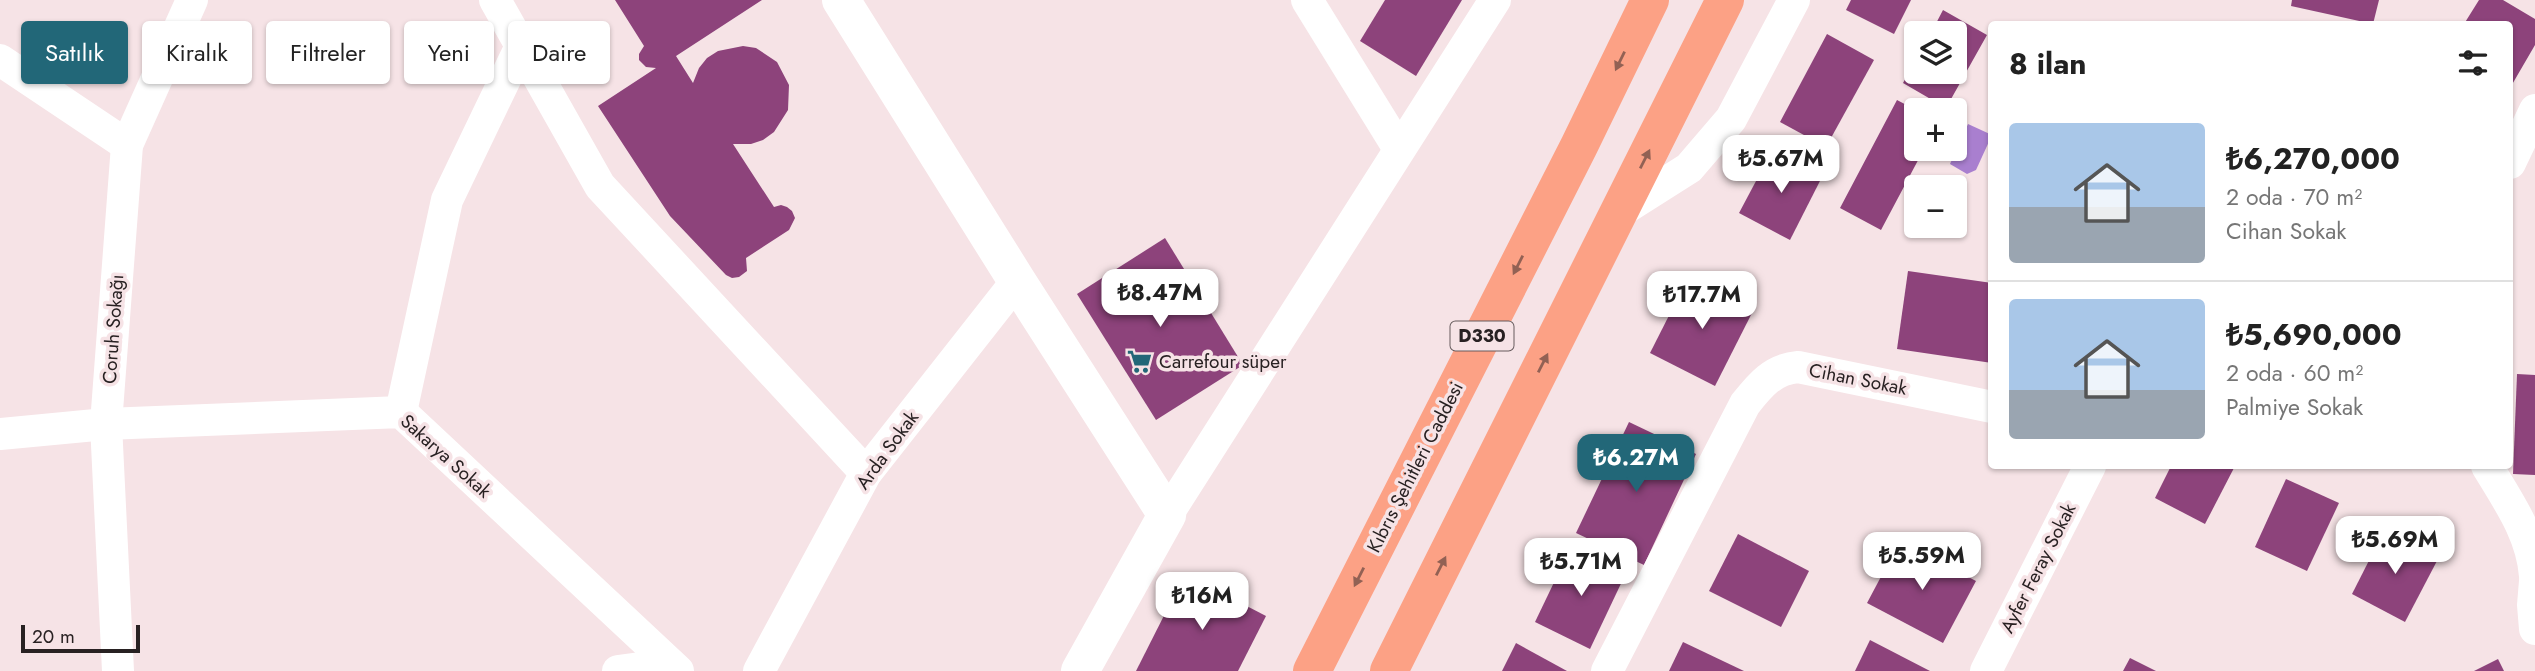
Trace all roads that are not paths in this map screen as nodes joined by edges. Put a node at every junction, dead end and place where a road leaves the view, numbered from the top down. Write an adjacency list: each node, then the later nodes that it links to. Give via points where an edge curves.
1 (192, 0): 14 (street, Coruh Sokağı)
2 (495, 0): 9 (street)
3 (841, 0): 18 (street)
4 (1307, 0): 15 (street)
5 (1495, 0): 15 (street)
6 (1650, 0): 35 (highway, Kıbrıs Şehitleri Caddesi / D330, one-way to 35)
7 (1725, 0): 17 (highway, one-way to 7)
8 (1794, 0): 17 (street, via 1747,92 1718,135 1689,168)
9 (508, 23)
10 (0, 60): 14 (street)
11 (508, 73): 20 (street, via 447,200)
12 (542, 84): 25 (street, via 600,186)
13 (2535, 110): 16 (street)
14 (127, 145): 21 (street, Coruh Sokağı)
15 (1399, 149): 26 (street)
16 (2513, 157)
17 (1618, 213): 36 (highway, one-way to 17)
18 (1017, 281): 25 (street, Arda Sokak); 26 (street)
19 (1988, 406): 37 (street, Cihan Sokak, via 1798,367 1761,383 1745,404)
20 (401, 412): 21 (street, Sakarya Sokak); 30 (street, Sakarya Sokak)
21 (106, 424): 22 (street, Sakarya Sokak); 31 (street, Coruh Sokağı)
22 (0, 434)
23 (2088, 469): 38 (street, Ayfer Feray Sokak)
24 (2489, 469): 27 (street)
25 (866, 473): 33 (street, Arda Sokak)
26 (1167, 515): 34 (street)
27 (2531, 535): 28 (street)
28 (2535, 579): 29 (street)
29 (2535, 629)
30 (674, 667): 32 (street)
31 (118, 671)
32 (618, 671)
33 (760, 671)
34 (1080, 671)
35 (1312, 671)
36 (1389, 671)
37 (1607, 671)
38 (1986, 671)

